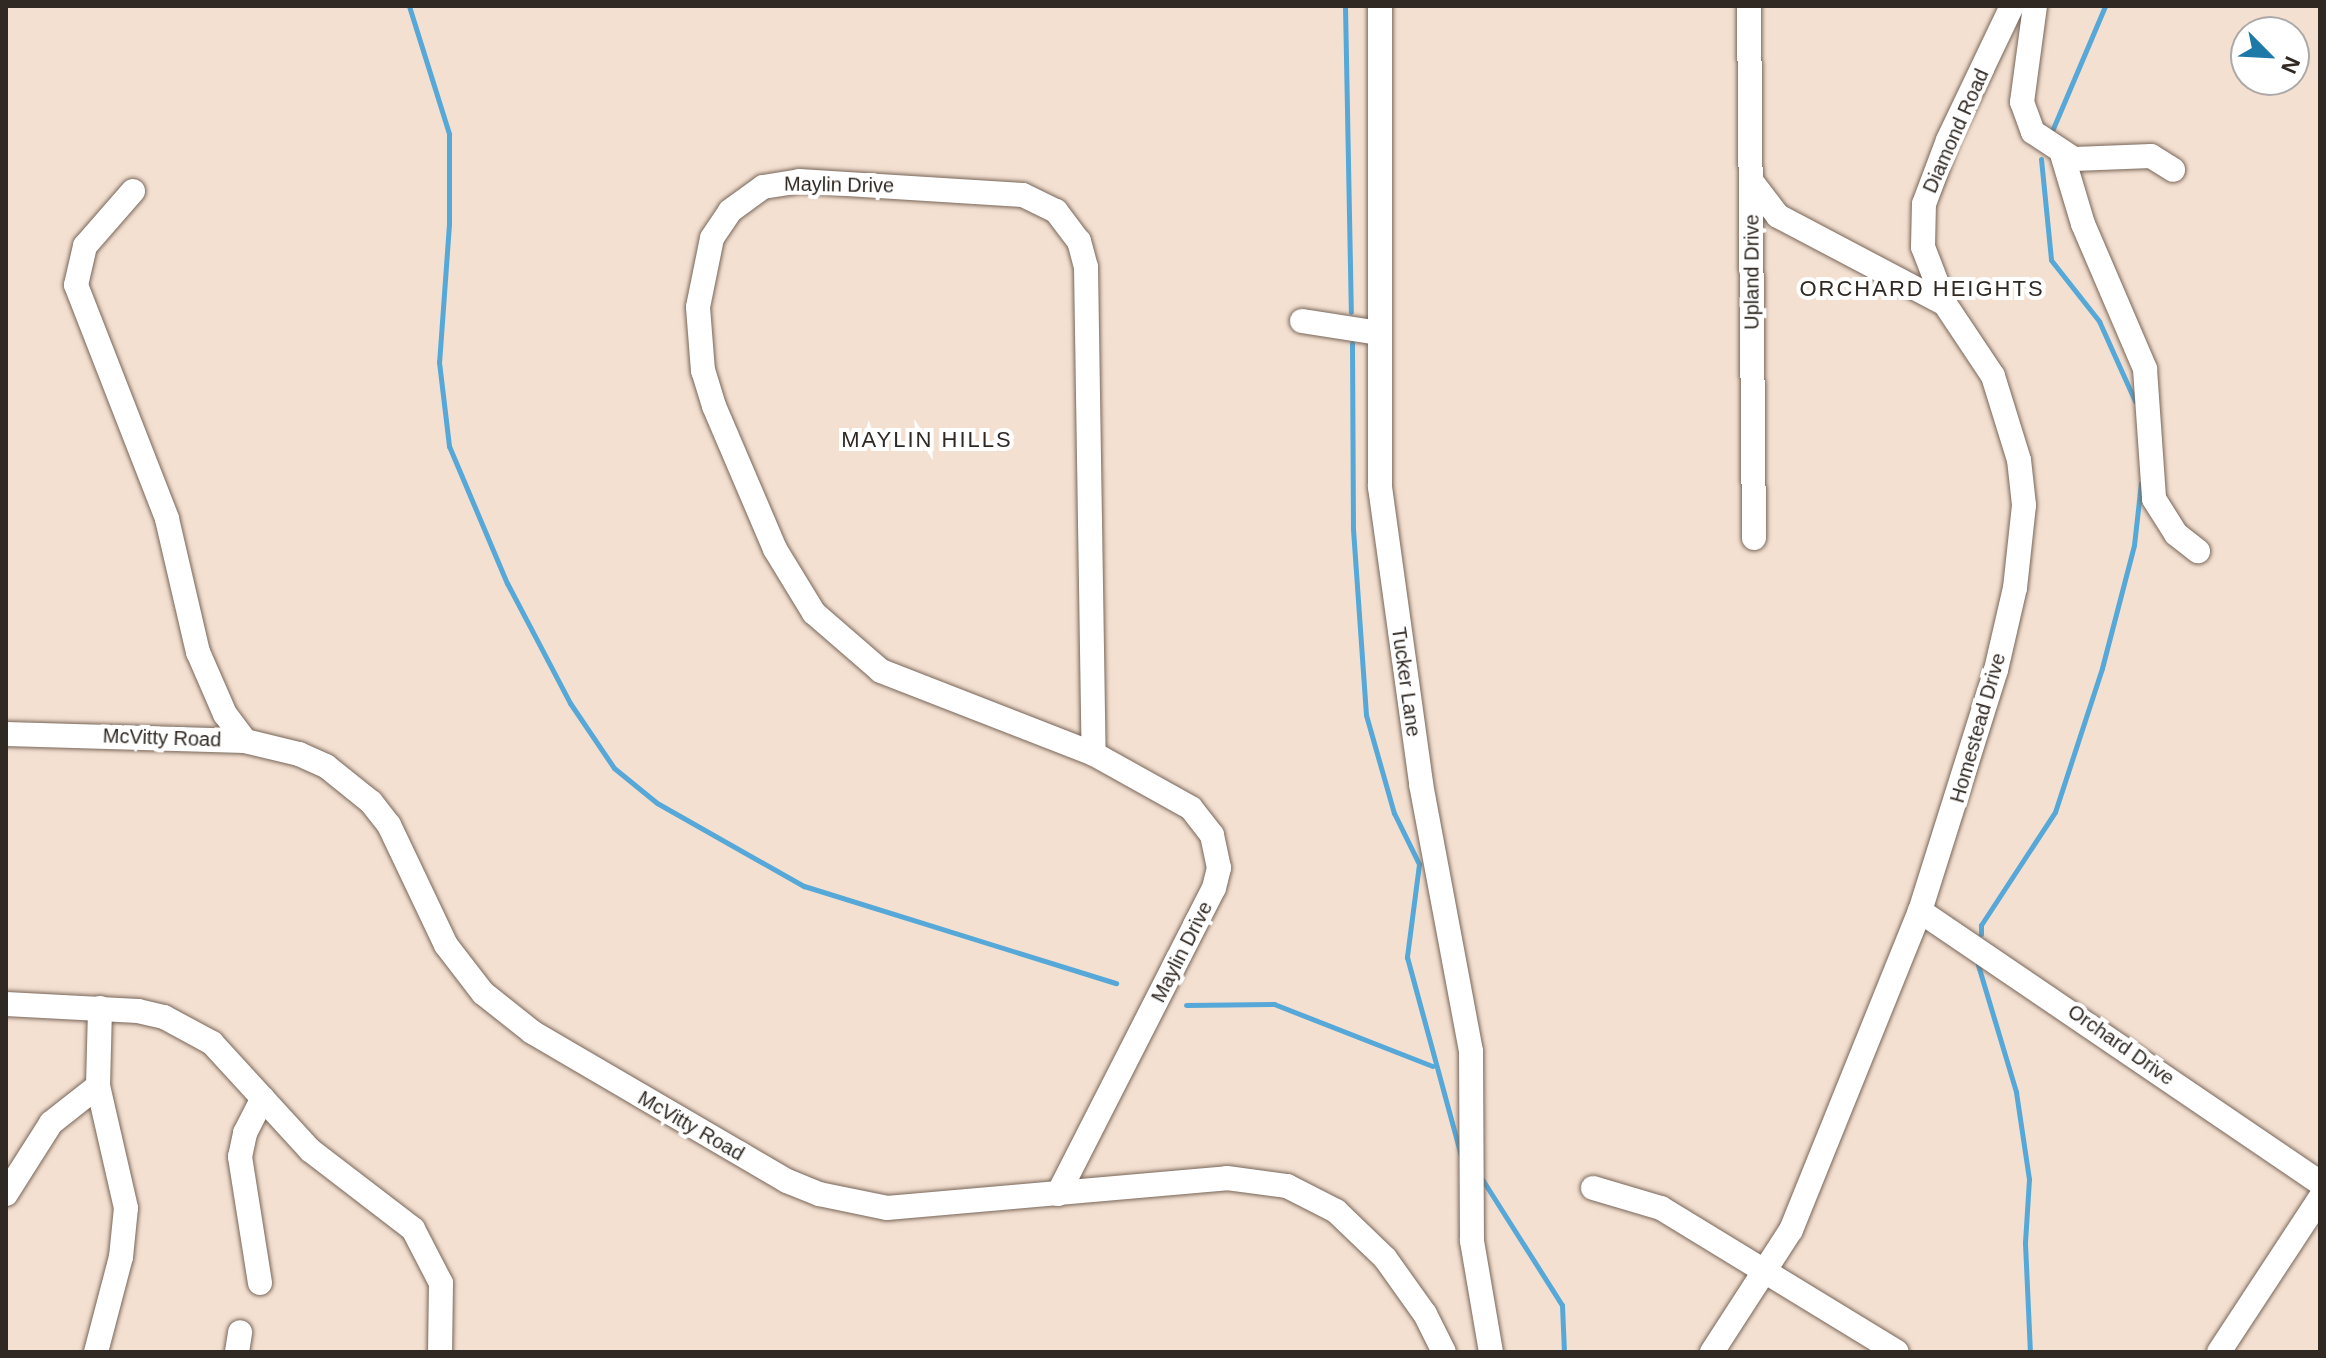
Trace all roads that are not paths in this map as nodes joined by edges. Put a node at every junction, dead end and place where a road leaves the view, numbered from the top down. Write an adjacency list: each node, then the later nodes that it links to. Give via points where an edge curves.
1 (1380, 6): 11 (street, Tucker Lane)
2 (1749, 6): 7 (street, Upland Drive)
3 (2012, 6): 9 (street, Diamond Road, via 1936,167 1924,204 1923,247)
4 (2035, 6): 5 (street, via 2022,102 2033,132)
5 (2062, 154): 6 (street, via 2089,161 2151,156); 13 (street, via 2083,224 2142,358 2154,499 2176,534)
6 (2173, 170)
7 (1752, 182): 9 (street, Homestead Drive, via 1778,216); 12 (street, Upland Drive)
8 (133, 191): 15 (street, via 85,246 76,285 167,519 198,652 225,714)
9 (1945, 304): 17 (street, Homestead Drive, via 1976,345 2009,416 2019,460 2022,534 1996,670)
10 (1302, 321): 11 (street)
11 (1379, 333): 32 (street, Tucker Lane, via 1384,536 1421,784 1471,1051 1472,1241)
12 (1754, 538)
13 (2198, 551)
14 (6, 734): 15 (street, McVitty Road)
15 (245, 741): 25 (street, McVitty Road, via 326,766 371,802 389,825 446,945 503,1011 787,1181 819,1194 887,1208)
16 (1094, 754): 16 (street, Maylin Drive, via 1086,267 1070,225 1056,211 1023,195 945,188 799,181 763,187 745,197 712,238 700,295 699,340 714,406 793,581 827,628 881,671); 25 (street, Maylin Drive, via 1191,808 1212,835 1219,868 1214,888)
17 (1920, 911): 22 (street, Orchard Drive); 27 (street, Homestead Drive, via 1850,1093)
18 (6, 1004): 19 (street)
19 (100, 1008): 20 (street); 21 (street, via 138,1011 189,1028 232,1061)
20 (98, 1086): 24 (street, via 51,1123); 29 (street, via 126,1219)
21 (263, 1098): 28 (street, via 245,1133 240,1157); 30 (street, via 310,1150 397,1212 424,1244 441,1283)
22 (2320, 1183)
23 (1593, 1188): 27 (street, via 1661,1208)
24 (6, 1194)
25 (1058, 1194): 31 (street, McVitty Road, via 1227,1178 1287,1186 1336,1211 1385,1258 1425,1314)
26 (2320, 1198): 35 (street)
27 (1766, 1274): 33 (street, Homestead Drive); 34 (street)
28 (260, 1283)
29 (96, 1352)
30 (440, 1352)
31 (1444, 1352)
32 (1491, 1352)
33 (1712, 1352)
34 (1897, 1352)
35 (2219, 1352)

